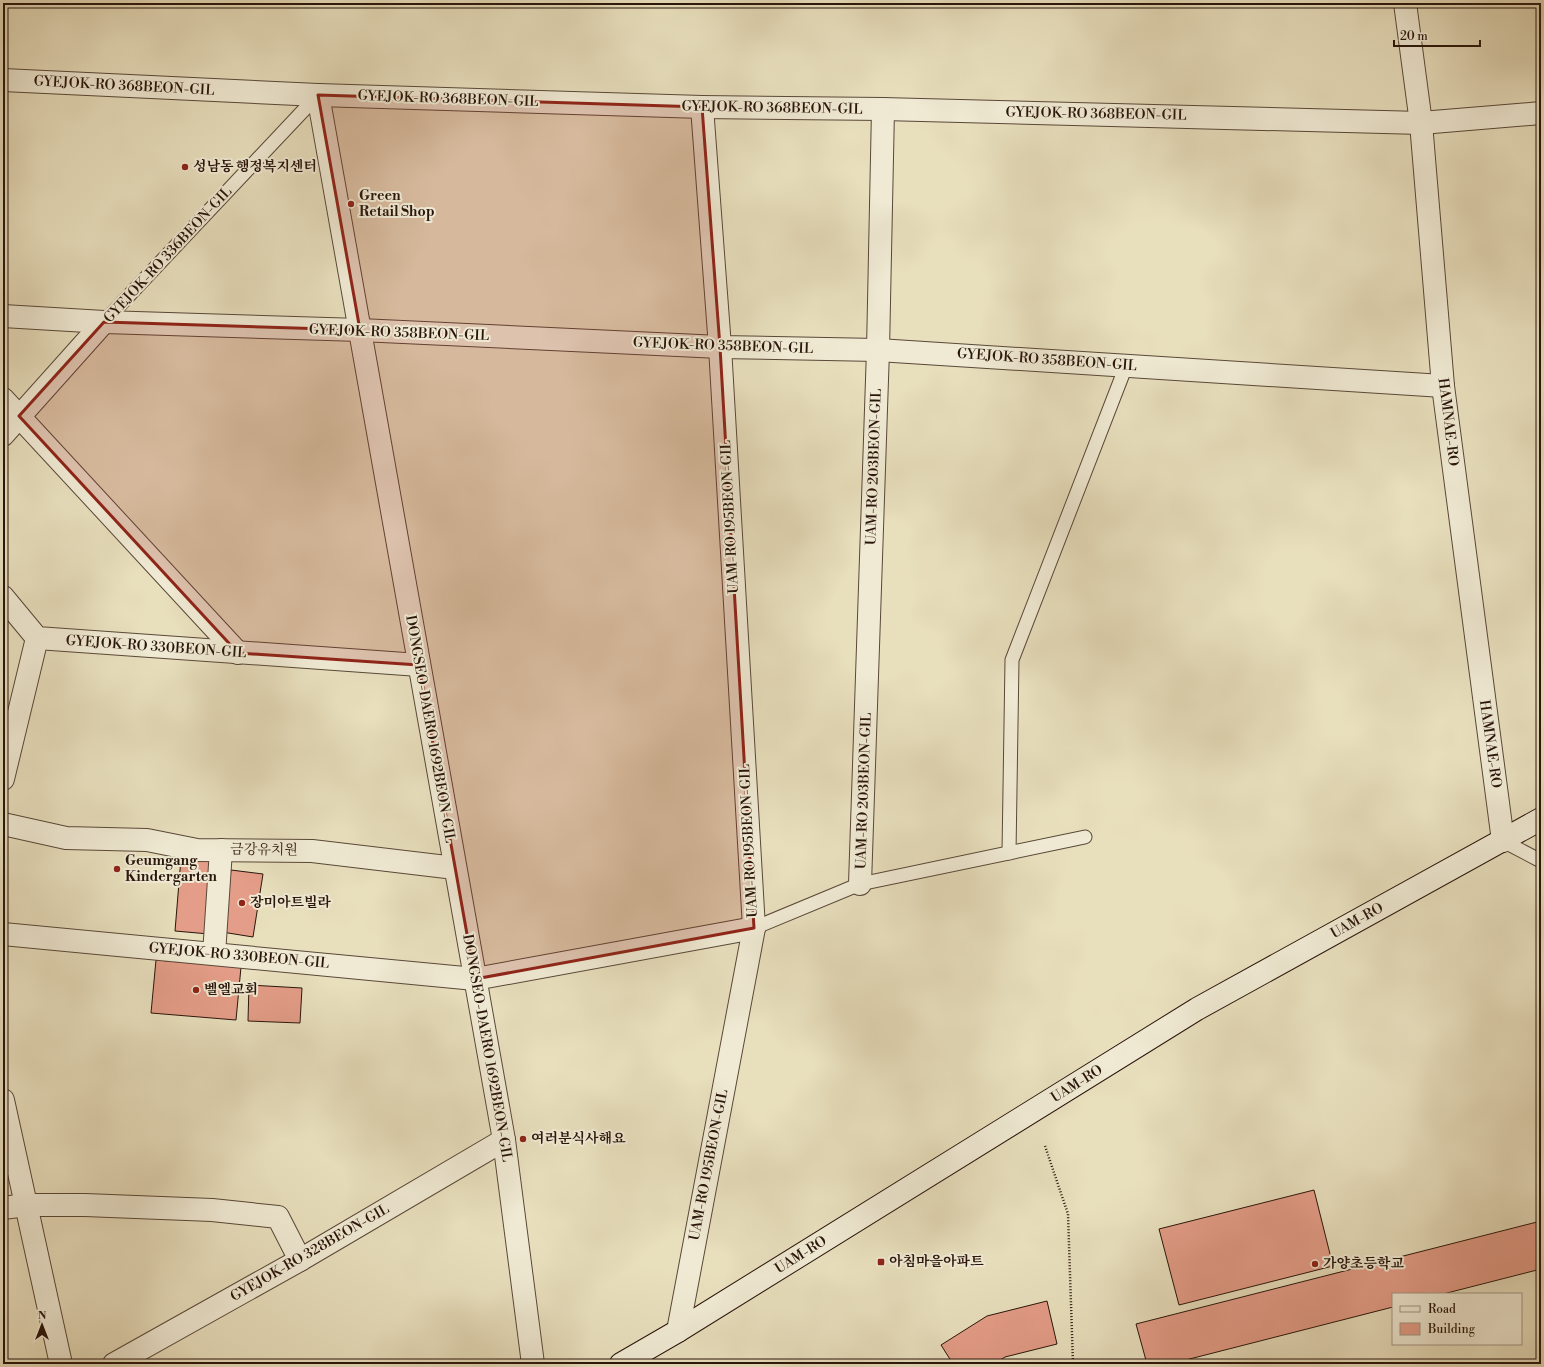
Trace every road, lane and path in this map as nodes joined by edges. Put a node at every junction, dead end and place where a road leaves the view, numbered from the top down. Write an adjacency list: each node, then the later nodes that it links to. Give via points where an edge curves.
1 (1405, 3): 7 (street, HAMNAE-RO)
2 (3, 80): 3 (street, GYEJOK-RO 368BEON-GIL)
3 (318, 95): 4 (street, GYEJOK-RO 368BEON-GIL); 9 (lane, GYEJOK-RO 336BEON-GIL); 10 (street, DONGSEO-DAERO 1692BEON-GIL)
4 (702, 107): 5 (street, GYEJOK-RO 368BEON-GIL); 11 (street, UAM-RO 195BEON-GIL)
5 (883, 109): 7 (street, GYEJOK-RO 368BEON-GIL); 12 (street, UAM-RO 203BEON-GIL)
6 (1541, 113): 7 (street, GYEJOK-RO 368BEON-GIL)
7 (1421, 122): 14 (street, HAMNAE-RO)
8 (3, 316): 9 (street, GYEJOK-RO 358BEON-GIL)
9 (104, 322): 10 (street, GYEJOK-RO 358BEON-GIL); 16 (street, GYEJOK-RO 336BEON-GIL)
10 (360, 330): 11 (street, GYEJOK-RO 358BEON-GIL); 21 (street, DONGSEO-DAERO 1692BEON-GIL)
11 (720, 347): 12 (street, GYEJOK-RO 358BEON-GIL); 32 (street, UAM-RO 195BEON-GIL)
12 (878, 350): 13 (street, GYEJOK-RO 358BEON-GIL); 31 (street, UAM-RO 203BEON-GIL)
13 (1126, 366): 14 (street, GYEJOK-RO 358BEON-GIL); 28 (lane, via 1012,660)
14 (1443, 386): 26 (street, HAMNAE-RO)
15 (3, 399): 16 (street)
16 (19, 416): 17 (street, GYEJOK-RO 336BEON-GIL); 20 (street)
17 (3, 435)
18 (3, 597): 19 (street)
19 (37, 638): 20 (street, GYEJOK-RO 330BEON-GIL); 22 (street)
20 (238, 653): 21 (street, GYEJOK-RO 330BEON-GIL)
21 (419, 665): 30 (street, DONGSEO-DAERO 1692BEON-GIL)
22 (3, 779)
23 (1541, 819): 26 (street, UAM-RO)
24 (3, 824): 27 (street, 금강유치원, via 66,838 147,840 198,850)
25 (1085, 837): 28 (lane)
26 (1503, 840): 29 (lane); 42 (street, UAM-RO, via 1198,1009)
27 (222, 850): 30 (street, 금강유치원, via 312,851); 34 (street)
28 (1009, 853): 31 (lane, UAM-RO 203BEON-GIL)
29 (1541, 861)
30 (455, 868): 35 (street, DONGSEO-DAERO 1692BEON-GIL)
31 (860, 884): 32 (lane)
32 (754, 928): 35 (street, UAM-RO 195BEON-GIL); 42 (street, UAM-RO 195BEON-GIL)
33 (3, 934): 34 (street, GYEJOK-RO 330BEON-GIL)
34 (214, 954): 35 (street, GYEJOK-RO 330BEON-GIL)
35 (475, 979): 37 (street, DONGSEO-DAERO 1692BEON-GIL)
36 (3, 1100): 39 (street)
37 (504, 1140): 41 (street, GYEJOK-RO 328BEON-GIL); 45 (street, DONGSEO-DAERO 1692BEON-GIL)
38 (1045, 1146): 47 (path, via 1068,1214)
39 (26, 1205): 40 (street); 41 (street, via 212,1210 278,1217); 43 (street)
40 (3, 1208)
41 (300, 1260): 44 (street, GYEJOK-RO 328BEON-GIL)
42 (678, 1331): 46 (street, UAM-RO)
43 (61, 1364)
44 (114, 1364)
45 (533, 1364)
46 (621, 1364)
47 (1073, 1364)

